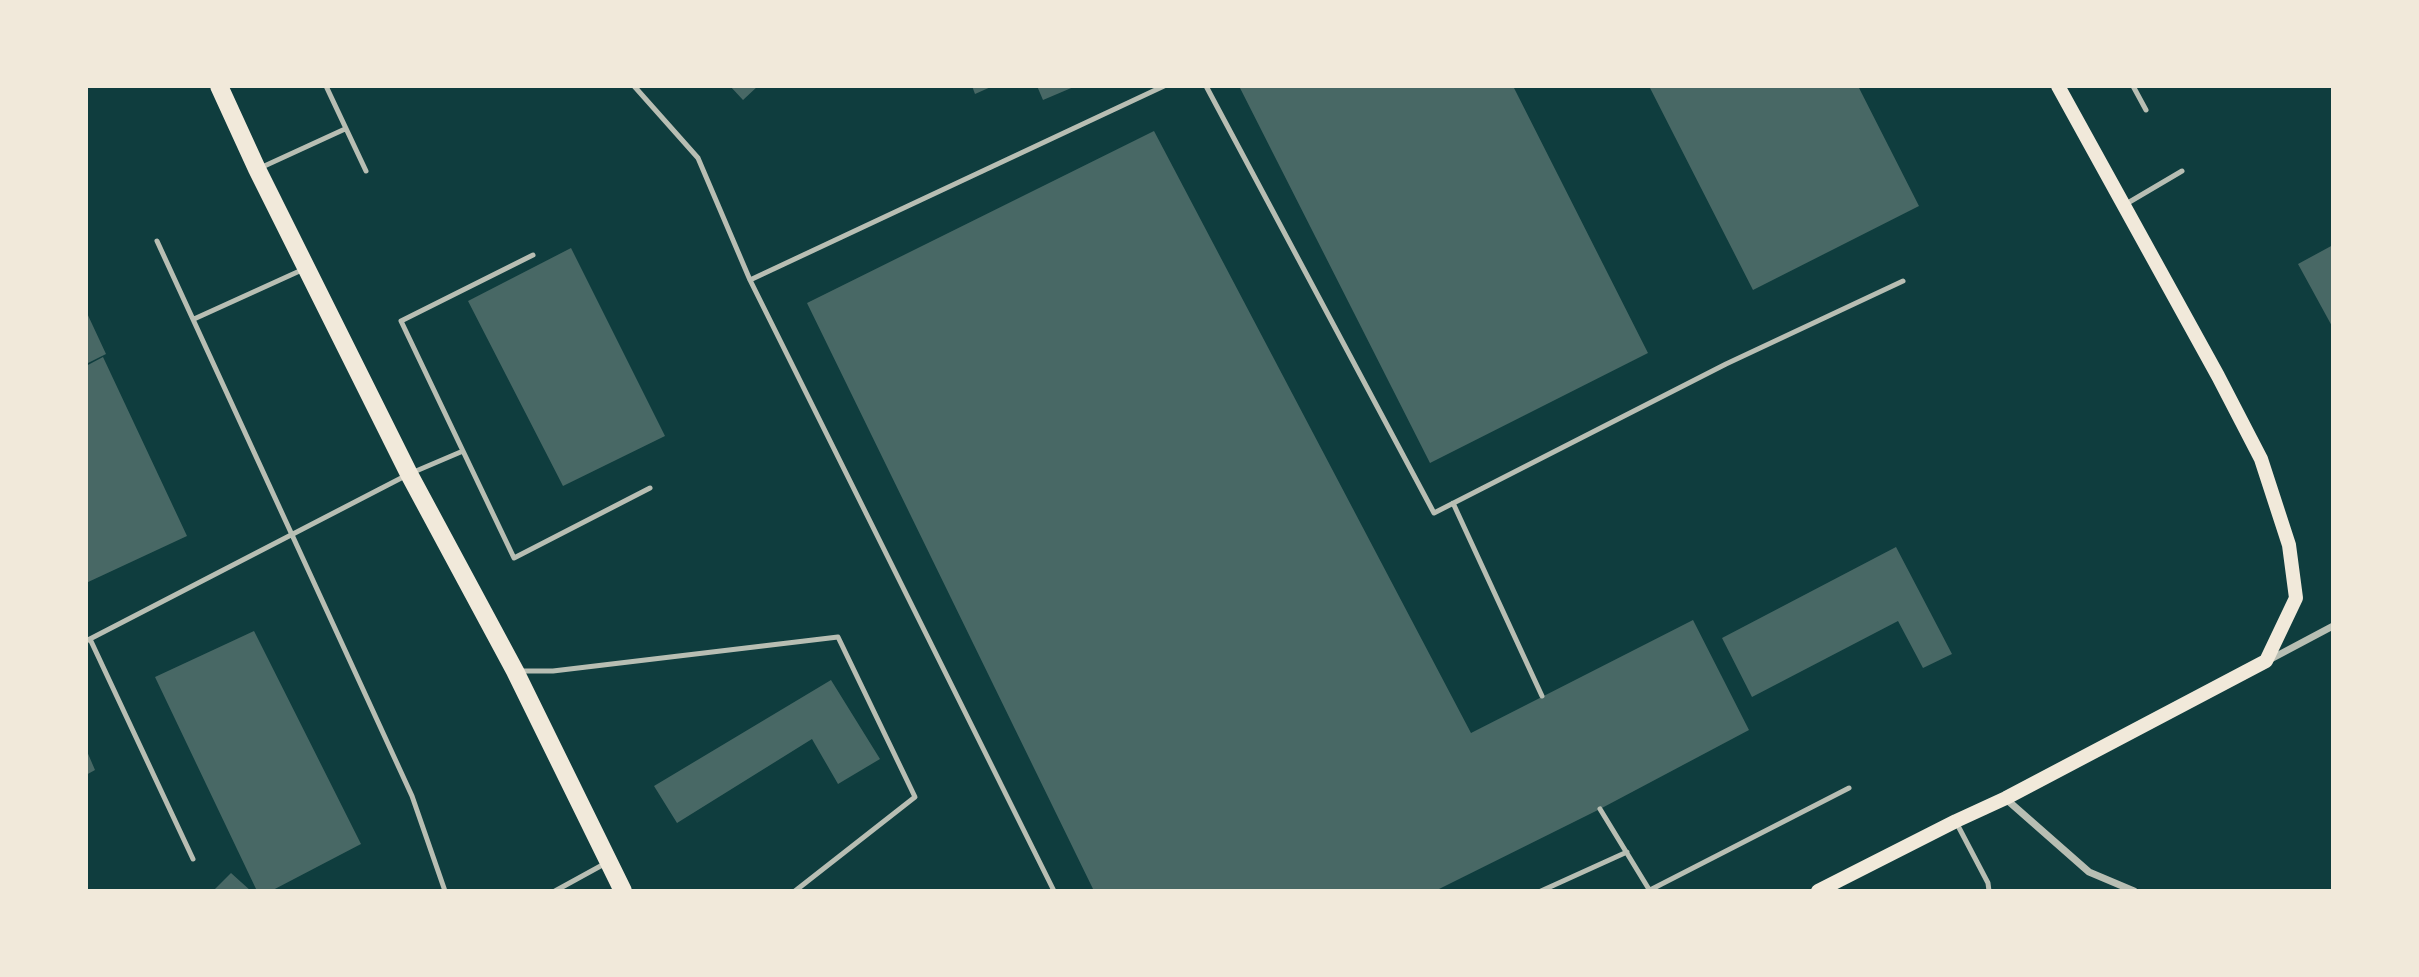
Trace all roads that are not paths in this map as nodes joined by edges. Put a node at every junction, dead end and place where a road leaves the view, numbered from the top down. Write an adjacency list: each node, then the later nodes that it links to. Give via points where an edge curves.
1 (219, 86): 10 (main road)
2 (326, 86): 9 (lane)
3 (634, 86): 17 (lane, via 698,158)
4 (1164, 86): 17 (lane)
5 (1206, 86): 23 (lane, via 1434,513)
6 (2057, 86): 13 (main road)
7 (2133, 86): 8 (lane)
8 (2146, 110)
9 (345, 129): 10 (lane); 11 (lane)
10 (257, 169): 16 (main road)
11 (366, 171)
12 (2182, 171): 13 (lane)
13 (2124, 205): 27 (main road, via 2261,460 2289,545 2296,597)
14 (157, 241): 19 (lane)
15 (533, 255): 20 (lane, via 401,321)
16 (307, 267): 19 (lane); 21 (main road)
17 (750, 280): 41 (lane)
18 (1903, 281): 23 (lane, via 1726,364)
19 (194, 319): 24 (lane)
20 (463, 451): 21 (lane); 22 (lane, via 514,558)
21 (409, 474): 24 (lane); 28 (main road)
22 (650, 488)
23 (1453, 503): 29 (lane)
24 (293, 535): 26 (lane); 37 (lane, via 412,796)
25 (2333, 626): 27 (street)
26 (88, 640): 35 (lane)
27 (2266, 661): 31 (main road)
28 (515, 671): 36 (main road); 40 (lane, via 552,671 838,638 915,797)
29 (1542, 696)
30 (1849, 788): 43 (lane)
31 (2006, 798): 33 (main road); 46 (street, via 2089,872)
32 (1600, 809): 34 (lane)
33 (1956, 821): 44 (main road); 45 (lane)
34 (1627, 852): 42 (lane); 43 (lane)
35 (193, 859)
36 (608, 861): 38 (lane); 39 (main road)
37 (445, 891)
38 (555, 891)
39 (623, 891)
40 (794, 891)
41 (1054, 891)
42 (1541, 891)
43 (1650, 891)
44 (1818, 891)
45 (1989, 891)
46 (2134, 891)

